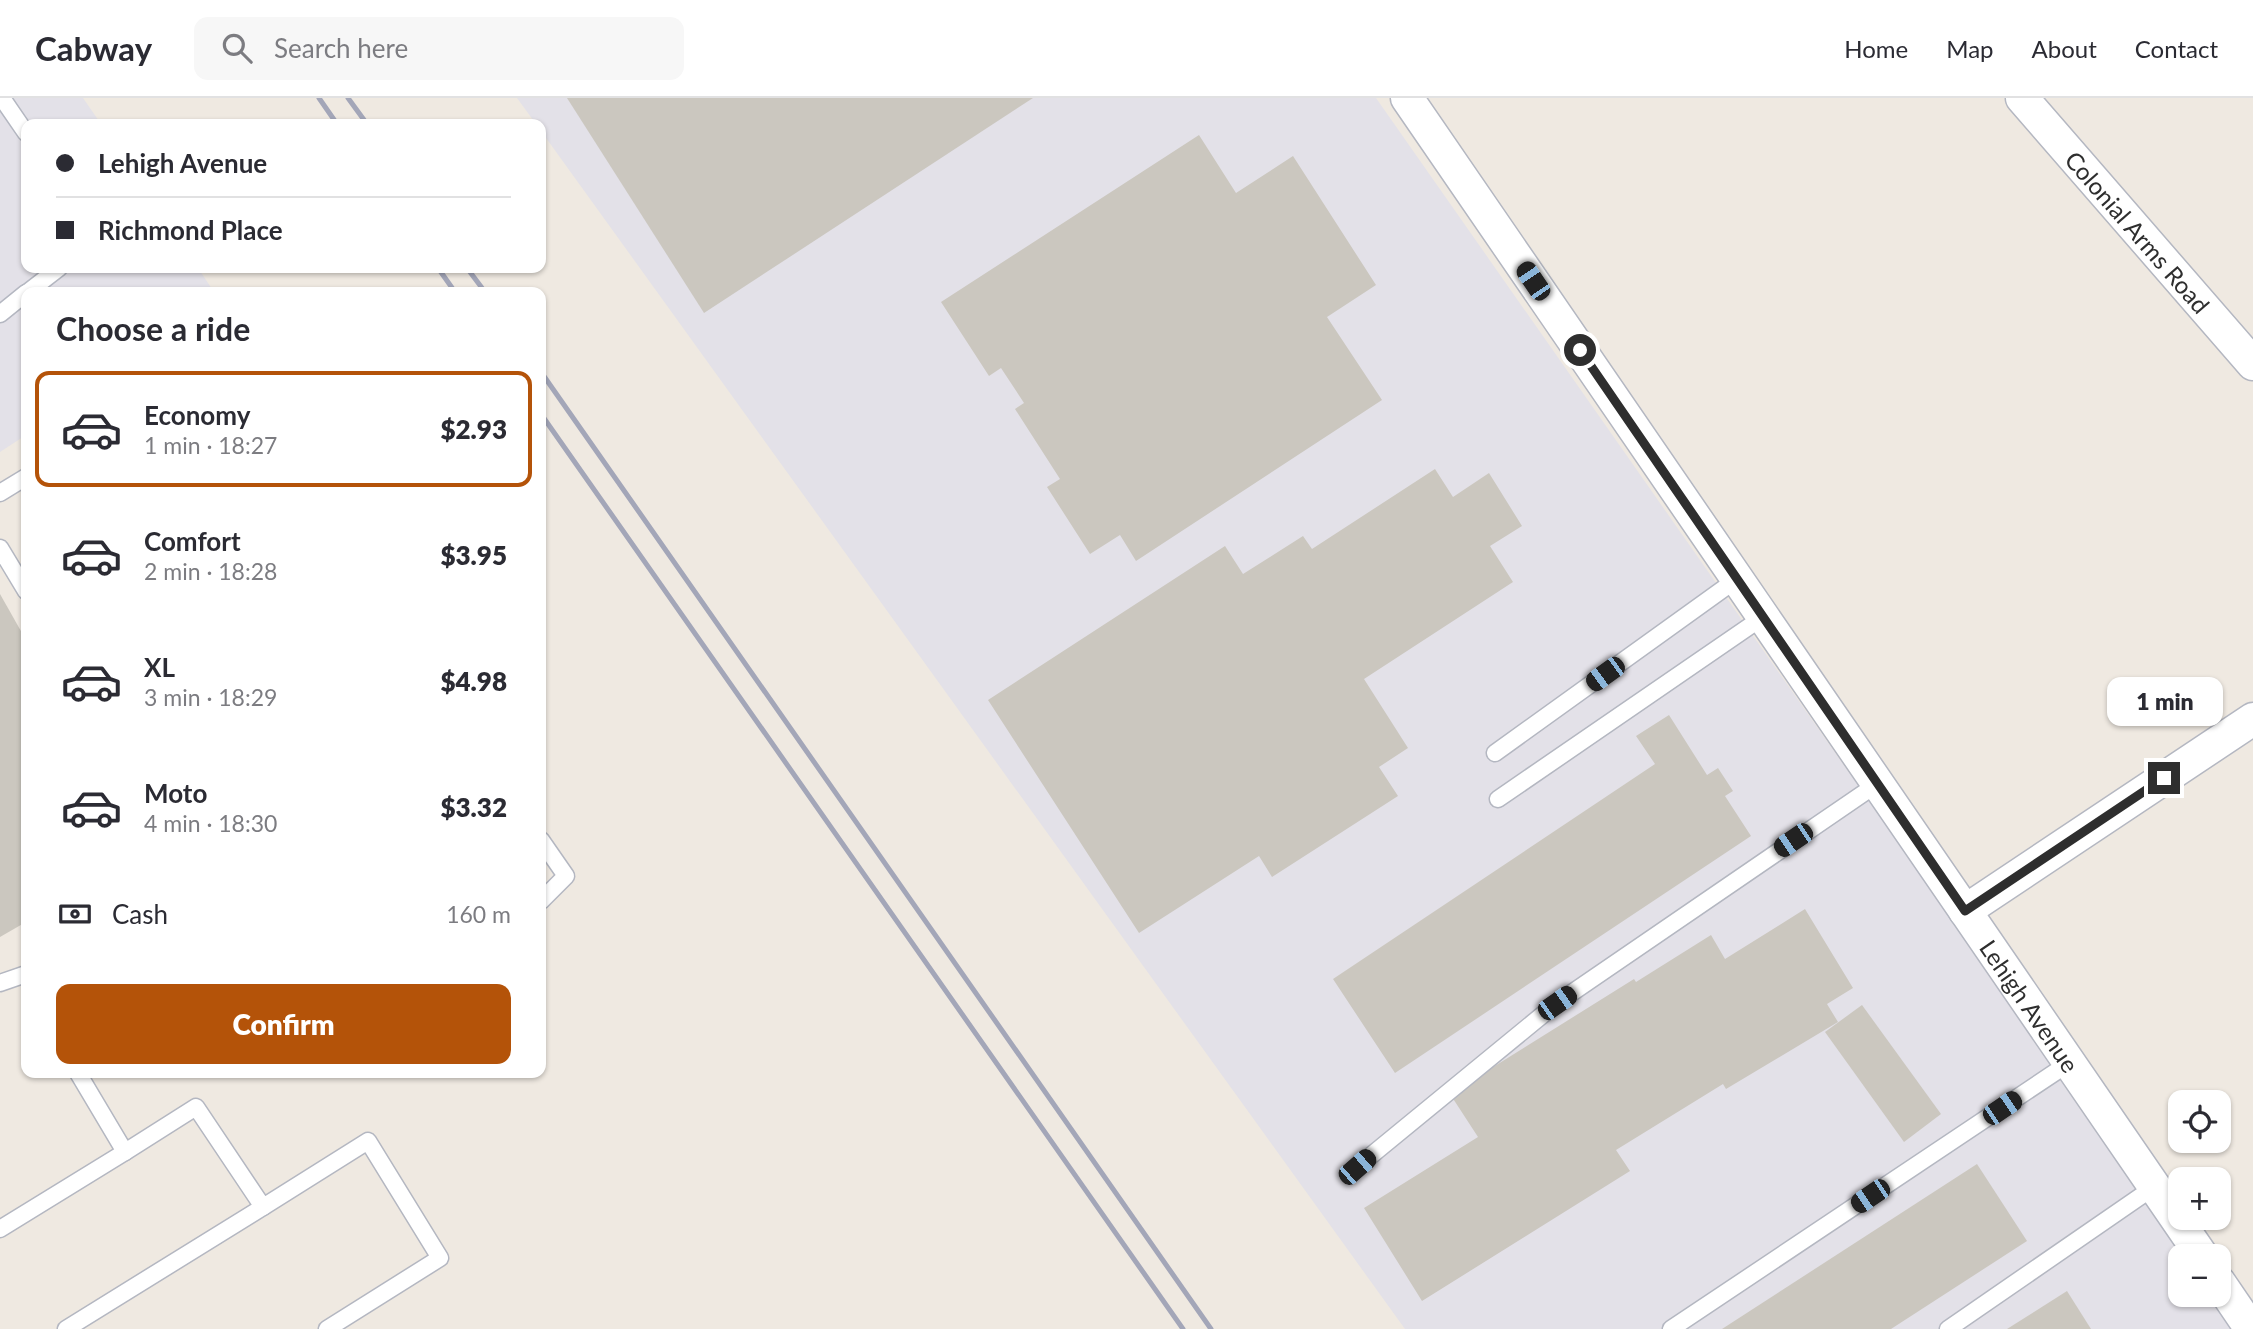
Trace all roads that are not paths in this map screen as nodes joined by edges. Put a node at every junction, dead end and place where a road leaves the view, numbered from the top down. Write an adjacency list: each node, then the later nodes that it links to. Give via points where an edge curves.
1 (2, 98): 4 (lane)
2 (1407, 98): 13 (street, Lehigh Avenue)
3 (2022, 98): 9 (street, Colonial Arms Road)
4 (21, 126)
5 (52, 273): 6 (lane)
6 (34, 287)
7 (21, 298): 8 (lane)
8 (0, 314)
9 (2253, 364)
10 (21, 480): 11 (lane)
11 (0, 493)
12 (0, 548): 14 (lane)
13 (1737, 579): 15 (street, Lehigh Avenue); 17 (lane)
14 (21, 583)
15 (1763, 617): 18 (street, Lehigh Avenue); 19 (lane)
16 (2253, 719): 22 (street)
17 (1495, 753)
18 (1877, 783): 22 (street, Lehigh Avenue); 28 (lane, via 1557,1003)
19 (1498, 799)
20 (546, 847): 21 (lane, via 566,876)
21 (546, 896)
22 (1965, 911): 25 (street, Lehigh Avenue)
23 (21, 976): 24 (lane)
24 (0, 983)
25 (2069, 1063): 29 (street, Lehigh Avenue); 36 (lane)
26 (81, 1078): 27 (lane)
27 (125, 1152): 30 (lane, via 196,1107); 31 (lane)
28 (1357, 1167)
29 (2154, 1187): 32 (street, Lehigh Avenue); 37 (lane)
30 (263, 1207): 34 (lane); 35 (lane, via 368,1141 440,1258)
31 (0, 1229)
32 (2194, 1244)
33 (2231, 1300): 38 (street)
34 (66, 1329)
35 (327, 1329)
36 (1671, 1329)
37 (1948, 1329)
38 (2251, 1329)

